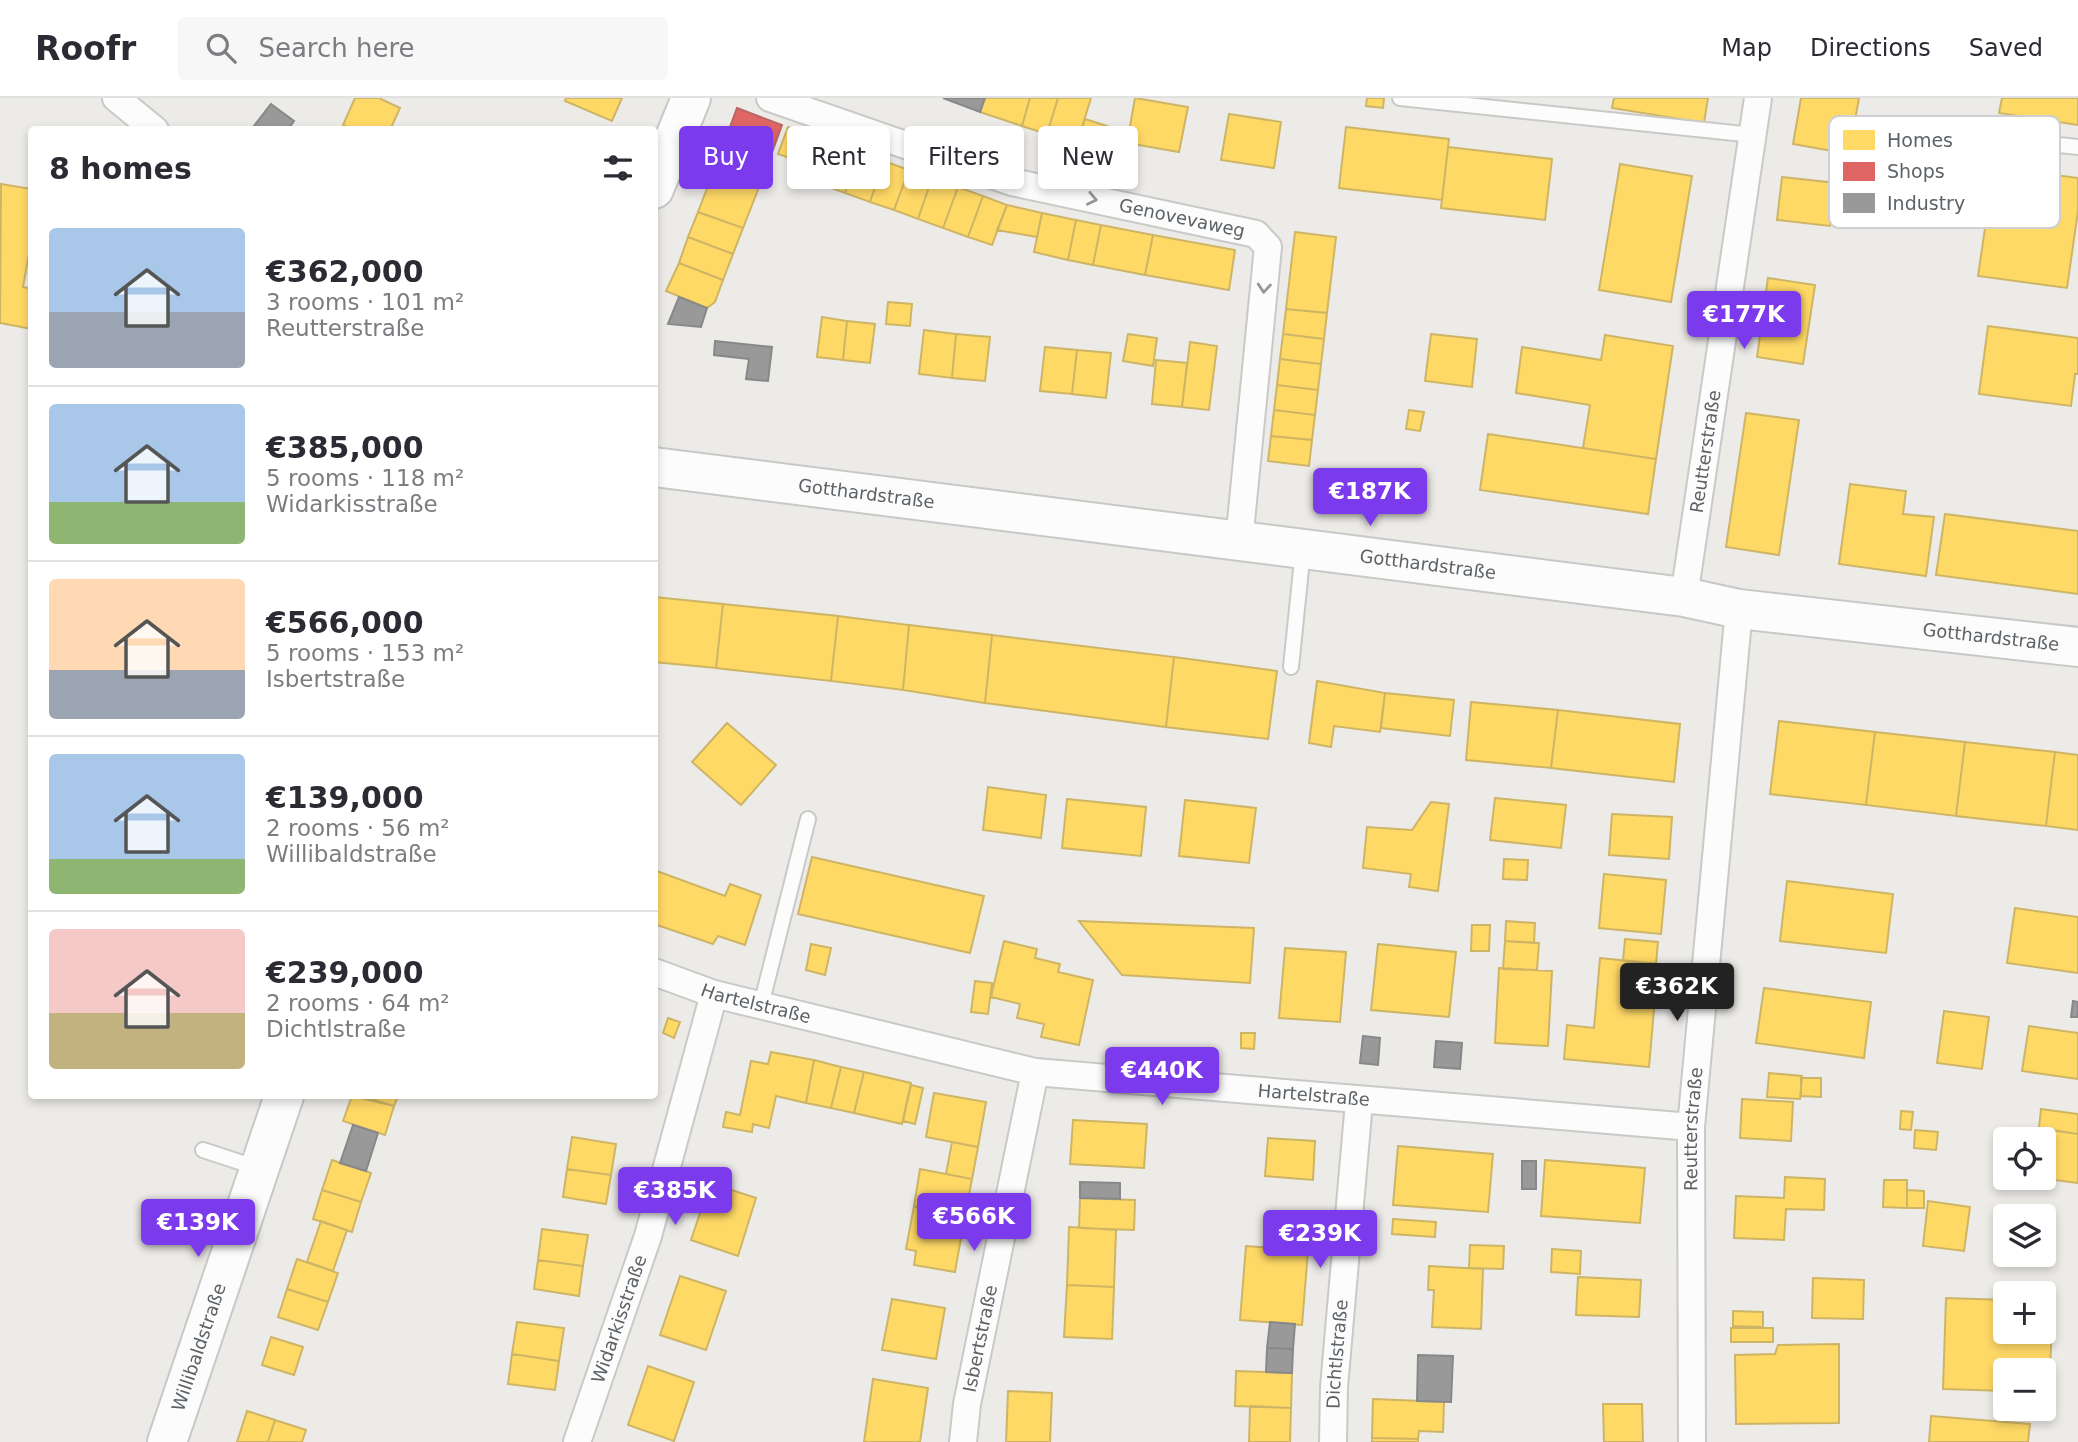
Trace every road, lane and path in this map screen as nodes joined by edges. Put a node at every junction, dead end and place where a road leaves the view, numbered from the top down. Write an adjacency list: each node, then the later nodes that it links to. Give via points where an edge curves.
1 (116, 98): 6 (street)
2 (691, 98): 10 (street)
3 (770, 98): 12 (street, Genovevaweg, one-way to 12, via 1012,182 1256,234 1268,247)
4 (1400, 98): 7 (lane)
5 (1758, 98): 7 (street, Reutterstraße)
6 (150, 126)
7 (1753, 135): 14 (street, Reutterstraße)
8 (2060, 145): 9 (lane)
9 (2078, 148)
10 (658, 179)
11 (658, 468): 12 (street, Gotthardstraße)
12 (1239, 542): 13 (street, Gotthardstraße)
13 (1303, 550): 14 (street, Gotthardstraße); 17 (lane)
14 (1684, 597): 15 (street, Gotthardstraße)
15 (1739, 609): 16 (street, Gotthardstraße); 25 (street, Reutterstraße)
16 (2078, 647)
17 (1290, 667)
18 (808, 819): 21 (lane)
19 (658, 973): 20 (street, Hartelstraße)
20 (715, 994): 21 (street, Hartelstraße); 29 (street, Widarkisstraße, via 648,1236)
21 (761, 1005): 22 (street, Hartelstraße)
22 (1035, 1072): 24 (street, Hartelstraße); 30 (street, Isbertstraße)
23 (283, 1099): 27 (street, Willibaldstraße)
24 (1359, 1102): 25 (street, Hartelstraße); 31 (street, Dichtlstraße)
25 (1691, 1127): 32 (street, Reutterstraße)
26 (203, 1150): 27 (lane)
27 (260, 1168): 28 (street, Willibaldstraße)
28 (167, 1442)
29 (577, 1442)
30 (963, 1442)
31 (1333, 1442)
32 (1692, 1442)

